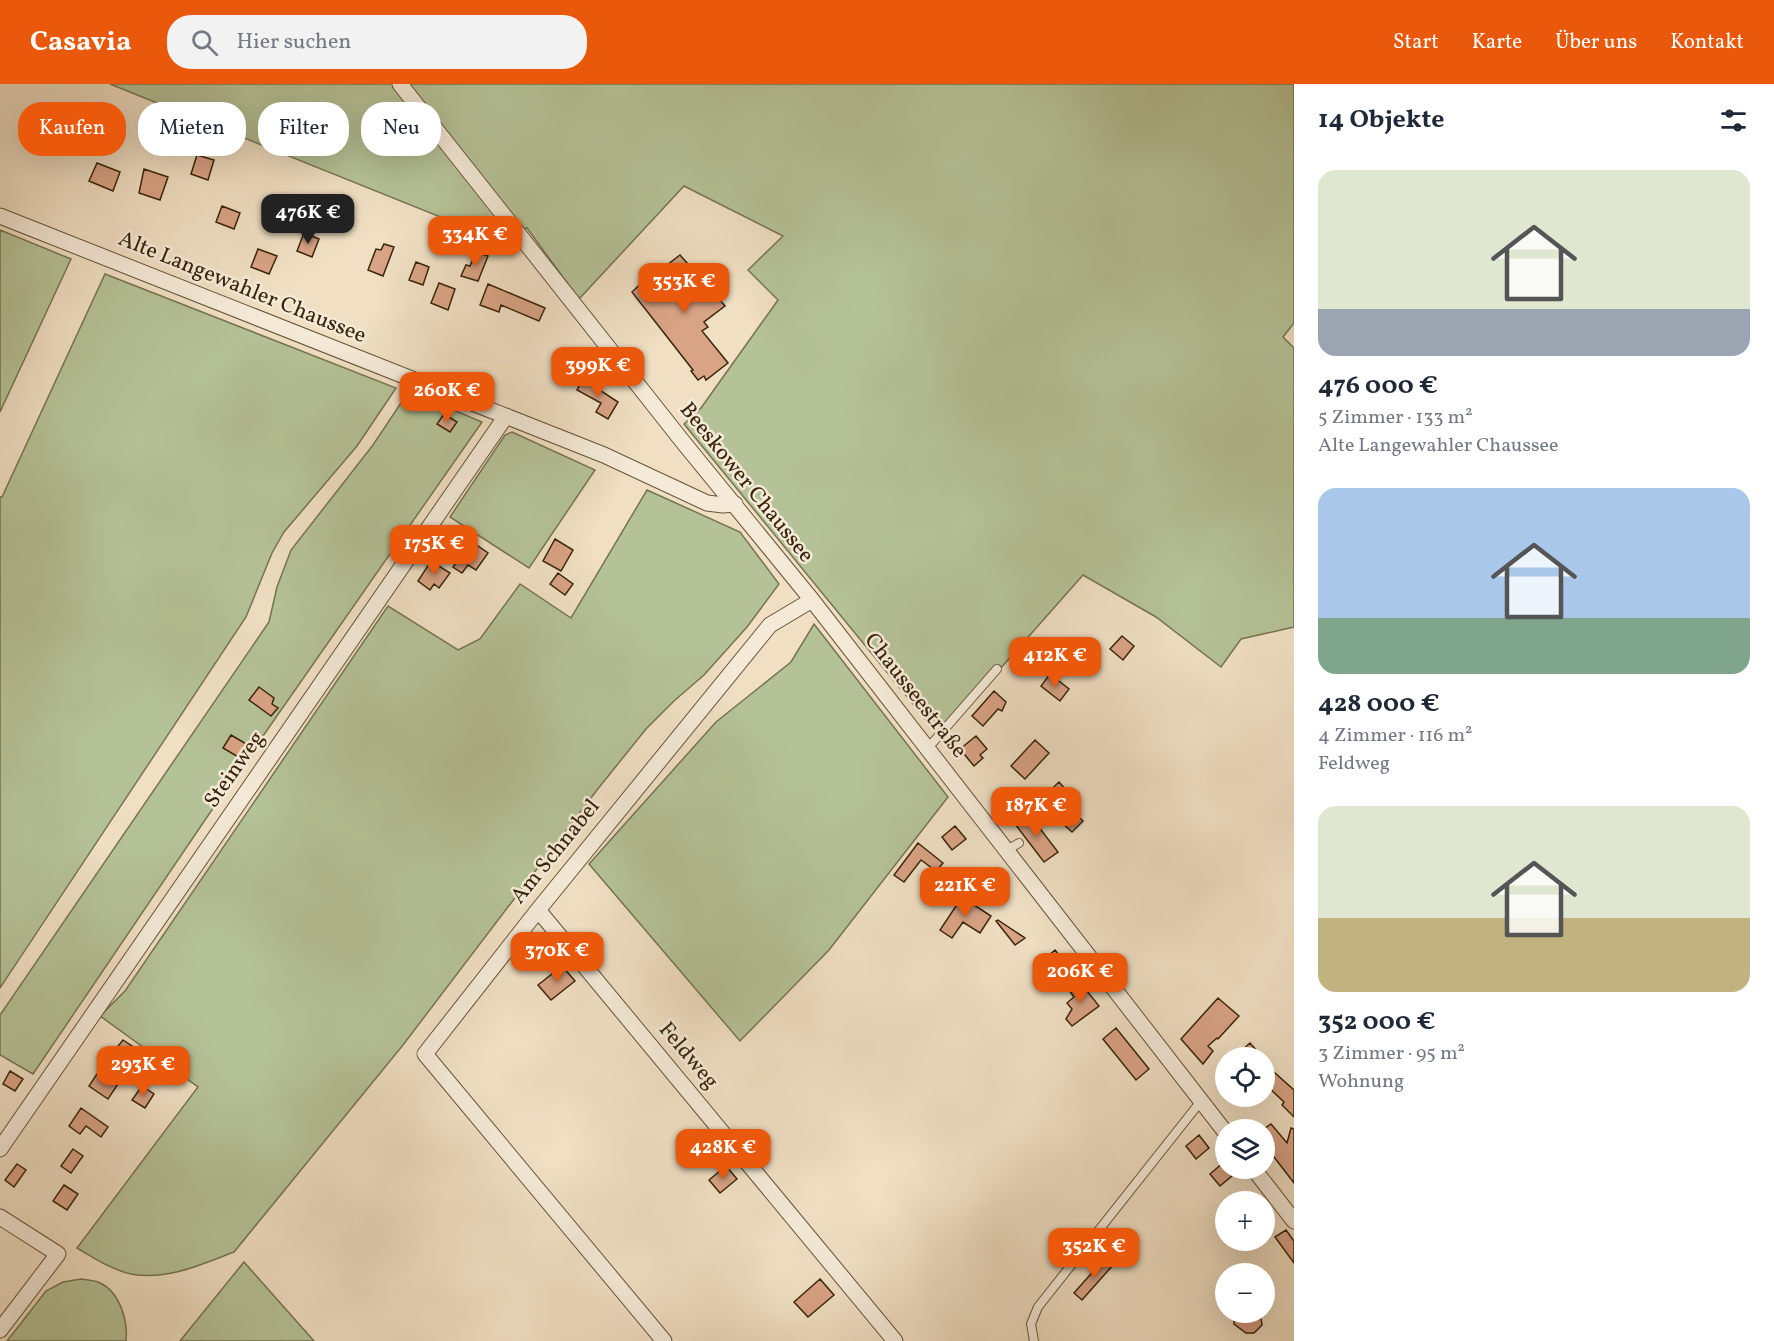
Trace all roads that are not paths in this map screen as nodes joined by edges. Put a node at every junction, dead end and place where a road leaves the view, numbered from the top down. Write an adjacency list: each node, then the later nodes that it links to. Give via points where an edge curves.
1 (400, 84): 4 (street, Beeskower Chaussee)
2 (0, 216): 3 (street, Alte Langewahler Chaussee)
3 (506, 416): 4 (street, Alte Langewahler Chaussee, via 604,455 707,503); 11 (street, Steinweg)
4 (735, 504): 5 (street, Beeskower Chaussee)
5 (812, 600): 7 (street, Chausseestraße); 8 (street, Am Schnabel, via 770,625)
6 (997, 669): 7 (lane)
7 (928, 748): 9 (street, Chausseestraße, via 1013,847)
8 (538, 910): 16 (street, Am Schnabel, via 425,1054); 17 (street, Feldweg)
9 (1201, 1101): 10 (street, Chausseestraße); 18 (lane, via 1038,1307 1031,1324)
10 (1215, 1119)
11 (0, 1149)
12 (1262, 1179): 14 (street)
13 (0, 1217): 15 (street, via 58,1254)
14 (1294, 1221)
15 (0, 1330)
16 (664, 1341)
17 (895, 1341)
18 (1034, 1341)

